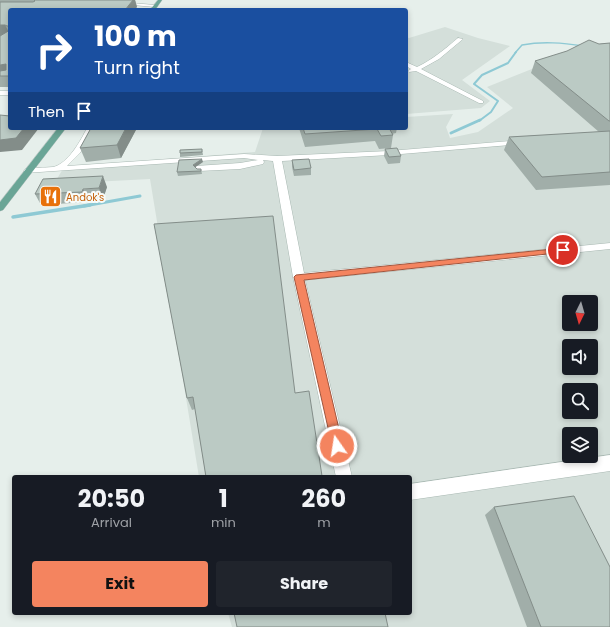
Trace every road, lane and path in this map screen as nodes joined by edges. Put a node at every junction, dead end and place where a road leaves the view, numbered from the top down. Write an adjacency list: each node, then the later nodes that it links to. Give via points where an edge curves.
1 (160, 0): 4 (main road)
2 (117, 3): 3 (street)
3 (147, 6): 4 (street)
4 (154, 8)
5 (460, 39): 7 (street)
6 (408, 65): 7 (street)
7 (417, 70): 8 (street); 9 (street)
8 (408, 72)
9 (481, 102)
10 (60, 130): 15 (main road)
11 (90, 130): 14 (street, via 85,142 69,162)
12 (530, 141): 13 (street)
13 (277, 159): 14 (street, via 244,156); 16 (street, via 240,166); 19 (street)
14 (56, 169): 15 (street)
15 (28, 171): 16 (main road)
16 (22, 179): 17 (main road)
17 (0, 208)
18 (610, 246): 19 (street)
19 (299, 277): 21 (street)
20 (610, 463): 22 (street)
21 (344, 475)
22 (412, 492)

